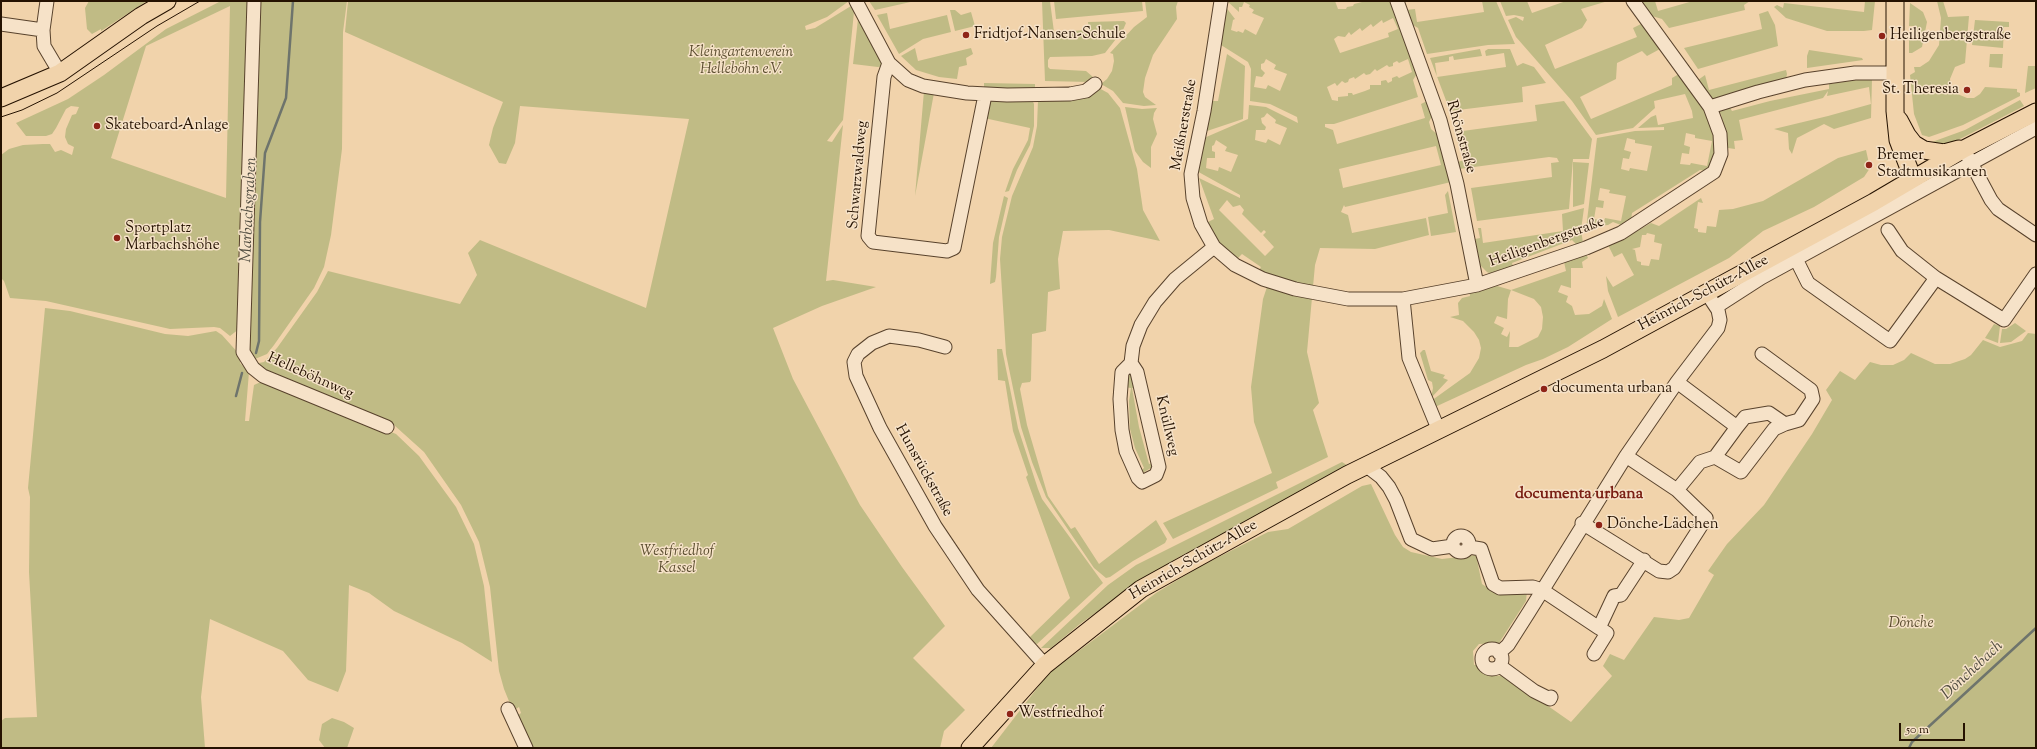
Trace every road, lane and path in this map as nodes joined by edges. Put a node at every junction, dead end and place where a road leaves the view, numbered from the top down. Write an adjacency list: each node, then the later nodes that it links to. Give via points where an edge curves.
1 (47, 1): 10 (street)
2 (166, 1): 13 (main road)
3 (254, 1): 40 (street, Helleböhnweg, via 243,352 253,368 263,376)
4 (856, 1): 11 (street)
5 (1221, 1): 27 (street, Meißnerstraße, via 1191,174 1193,198 1201,224)
6 (1397, 1): 31 (street, Rhönstraße, via 1440,120 1457,184)
7 (1633, 1): 17 (street, Heiligenbergstraße)
8 (1895, 1): 12 (main road)
9 (1, 24): 10 (street)
10 (43, 30): 13 (street, via 44,46)
11 (889, 63): 15 (street, via 908,80 923,86); 15 (street, Schwarzwaldweg, via 884,77 868,236 873,242 947,252 954,248)
12 (1894, 73): 17 (street, via 1855,73 1805,80); 18 (main road)
13 (60, 74): 16 (main road)
14 (1095, 84): 15 (street, via 1086,91 1070,94)
15 (985, 95)
16 (1, 98)
17 (1710, 107): 31 (street, Heiligenbergstraße, via 1720,134 1721,154 1714,172 1701,182 1620,233 1586,248)
18 (1895, 111): 21 (main road, via 1907,135 1914,144 1924,150 1944,153); 23 (main road, via 1898,140)
19 (2036, 112): 21 (main road, Heinrich-Schütz-Allee)
20 (2036, 128): 22 (street, Heinrich-Schütz-Allee)
21 (1964, 148): 22 (street); 23 (main road, Heinrich-Schütz-Allee)
22 (1972, 164): 24 (street, Heinrich-Schütz-Allee); 26 (street, via 1998,209)
23 (1913, 179): 24 (main road, Heinrich-Schütz-Allee)
24 (1877, 208): 28 (main road, Heinrich-Schütz-Allee)
25 (1888, 230): 30 (street, via 1902,251)
26 (2036, 235)
27 (1214, 247): 33 (street, Meißnerstraße, via 1235,265 1263,279 1295,289 1348,299); 37 (street, Knüllweg, via 1175,279 1156,302 1141,325 1133,346)
28 (1793, 254): 30 (street, via 1808,283 1890,341); 32 (main road, Heinrich-Schütz-Allee); 34 (street, Heinrich-Schütz-Allee)
29 (2036, 274): 30 (street, via 2004,320)
30 (1936, 278)
31 (1477, 285): 33 (street, Heiligenbergstraße)
32 (1706, 292): 34 (street); 42 (main road, Heinrich-Schütz-Allee, via 1603,349)
33 (1403, 299): 42 (street, via 1409,358)
34 (1716, 307): 38 (street, via 1720,320 1718,328)
35 (945, 347): 53 (street, Hunsrückstraße, via 889,336 872,343 858,354 854,362 856,376 880,428 935,526 978,590)
36 (1762, 354): 39 (street, via 1812,390 1813,399 1799,420)
37 (1131, 363): 37 (street, Knüllweg, via 1122,372 1122,430 1126,451 1142,482 1156,475 1159,468 1137,372)
38 (1677, 382): 41 (street); 43 (street)
39 (1785, 424): 41 (street, via 1769,413 1745,417); 44 (street, via 1774,429 1741,472)
40 (387, 427)
41 (1737, 428): 44 (street)
42 (1439, 431): 45 (main road, Heinrich-Schütz-Allee)
43 (1626, 456): 46 (street); 47 (street)
44 (1715, 457): 46 (street, via 1700,462)
45 (1368, 467): 49 (street, via 1382,477 1389,487 1411,539 1432,549 1453,546 1456,537 1462,535 1468,538 1469,547 1481,550 1493,584 1500,588 1533,587); 53 (main road, Heinrich-Schütz-Allee, via 1341,479 1141,589)
46 (1677, 490): 48 (street, via 1706,518 1674,568 1668,572 1659,571)
47 (1582, 523): 48 (street); 49 (street)
48 (1644, 560): 50 (street, via 1621,595 1614,596)
49 (1542, 590): 50 (street); 51 (street, via 1508,645)
50 (1599, 628): 52 (street, via 1607,633)
51 (1499, 653): 54 (street, via 1502,658); 54 (street, via 1487,651 1482,662 1492,670)
52 (1594, 654)
53 (1044, 664): 58 (main road, Heinrich-Schütz-Allee)
54 (1500, 666): 55 (street, via 1534,691 1550,699)
55 (1551, 697)
56 (508, 709): 57 (street)
57 (526, 748)
58 (970, 748)

